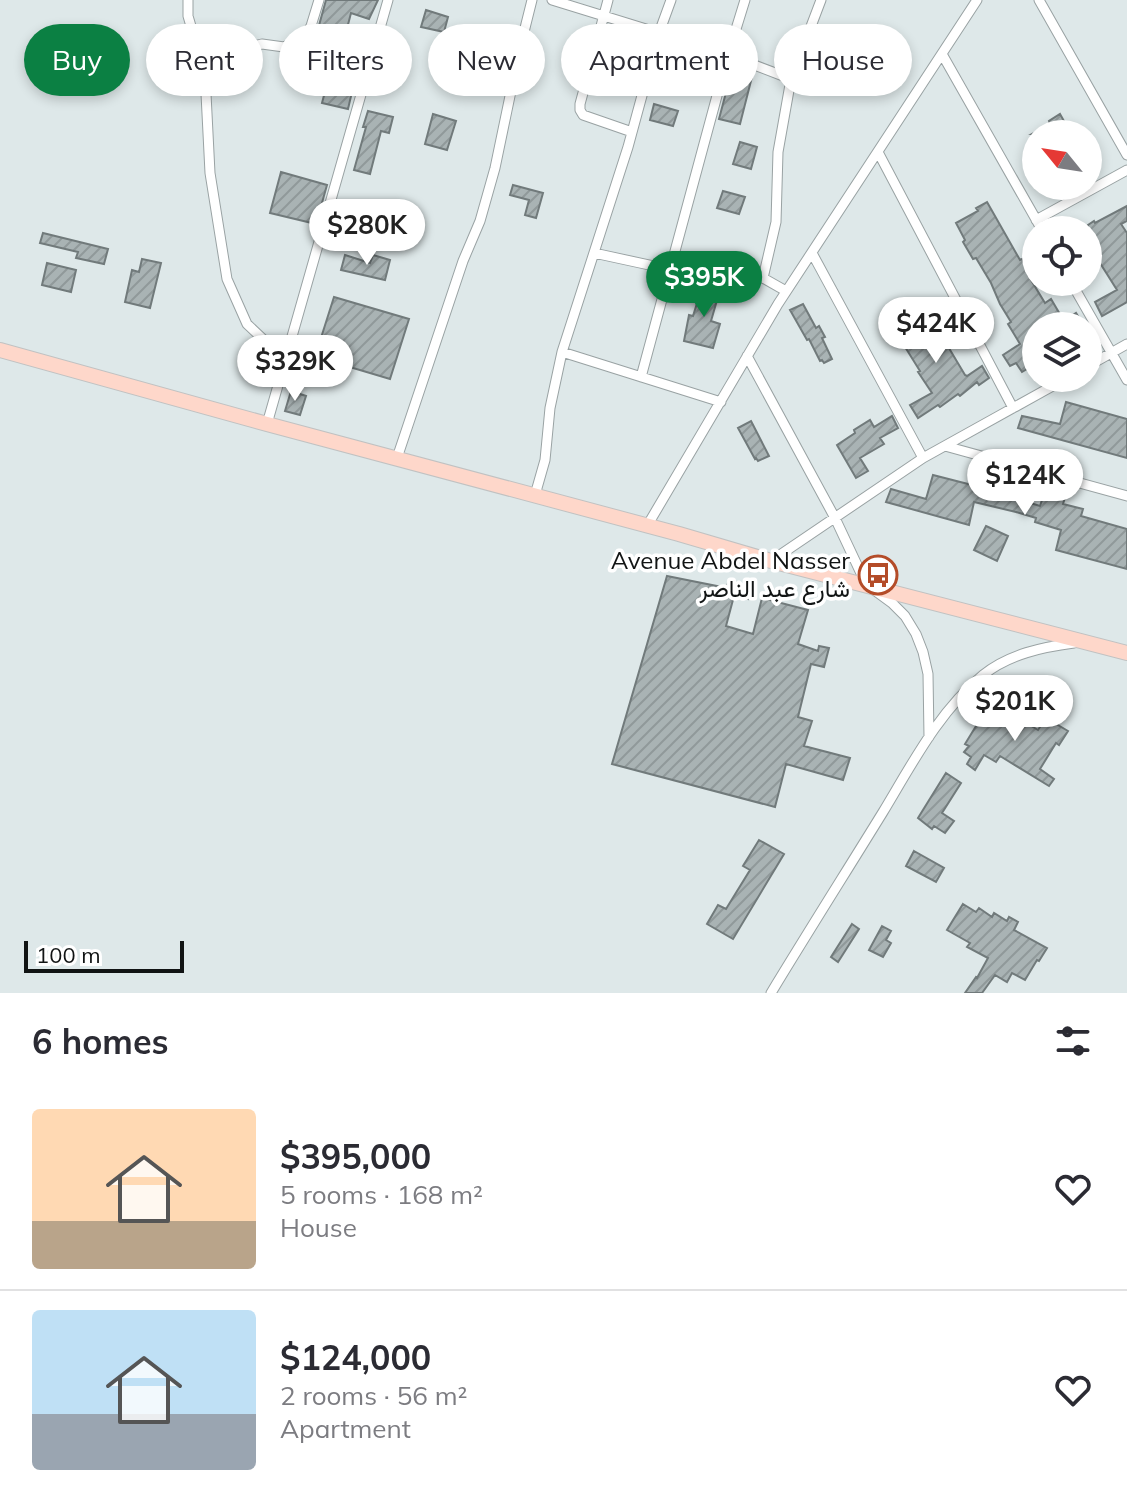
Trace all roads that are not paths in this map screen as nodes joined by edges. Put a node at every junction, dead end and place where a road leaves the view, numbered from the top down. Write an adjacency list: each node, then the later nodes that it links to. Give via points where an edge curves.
1 (188, 0): 13 (street)
2 (319, 0): 18 (street, via 305,36 284,47)
3 (388, 0): 42 (street)
4 (532, 0): 50 (street, via 480,221)
5 (552, 0): 12 (street)
6 (608, 0): 12 (street)
7 (671, 0): 15 (street)
8 (745, 0): 16 (street)
9 (821, 0): 17 (street)
10 (977, 0): 19 (street)
11 (1039, 0): 26 (street)
12 (603, 17): 14 (street); 24 (street, via 580,110)
13 (190, 24)
14 (628, 24)
15 (662, 24)
16 (738, 24)
17 (812, 24)
18 (263, 44)
19 (942, 54): 25 (street); 28 (street)
20 (206, 96): 42 (street, via 210,173 227,279 247,324 272,350)
21 (642, 96): 24 (street)
22 (717, 96): 32 (street)
23 (788, 96): 33 (street, via 778,152 776,222)
24 (632, 132): 30 (street)
25 (878, 152): 31 (street); 47 (street)
26 (1127, 155)
27 (1127, 170): 29 (street)
28 (1034, 216)
29 (1043, 216)
30 (594, 253): 32 (street); 38 (street)
31 (812, 253): 34 (street); 51 (street)
32 (670, 269): 33 (street, via 709,278); 43 (street)
33 (763, 278): 34 (street)
34 (786, 291): 40 (street)
35 (1079, 296): 39 (street)
36 (1127, 344): 39 (street)
37 (0, 350): 48 (main road)
38 (562, 352): 43 (street); 52 (street)
39 (1112, 353): 41 (street); 44 (street)
40 (747, 356): 46 (street); 54 (street)
41 (1102, 358)
42 (282, 374): 48 (street)
43 (641, 377): 46 (street)
44 (1127, 380)
45 (1042, 392): 47 (street)
46 (721, 402): 55 (street)
47 (1013, 408): 49 (street)
48 (267, 424): 50 (main road)
49 (945, 446): 51 (street); 53 (street)
50 (397, 458): 52 (main road)
51 (923, 458): 54 (street)
52 (535, 495): 55 (main road)
53 (1127, 496)
54 (835, 518): 56 (street); 57 (street)
55 (647, 526): 56 (main road)
56 (771, 561): 57 (main road)
57 (866, 584): 58 (main road); 60 (street, via 892,603 916,634 928,674)
58 (1085, 641): 59 (main road); 60 (street, via 1025,653 985,673)
59 (1127, 653)
60 (929, 737): 61 (street)
61 (771, 993)

